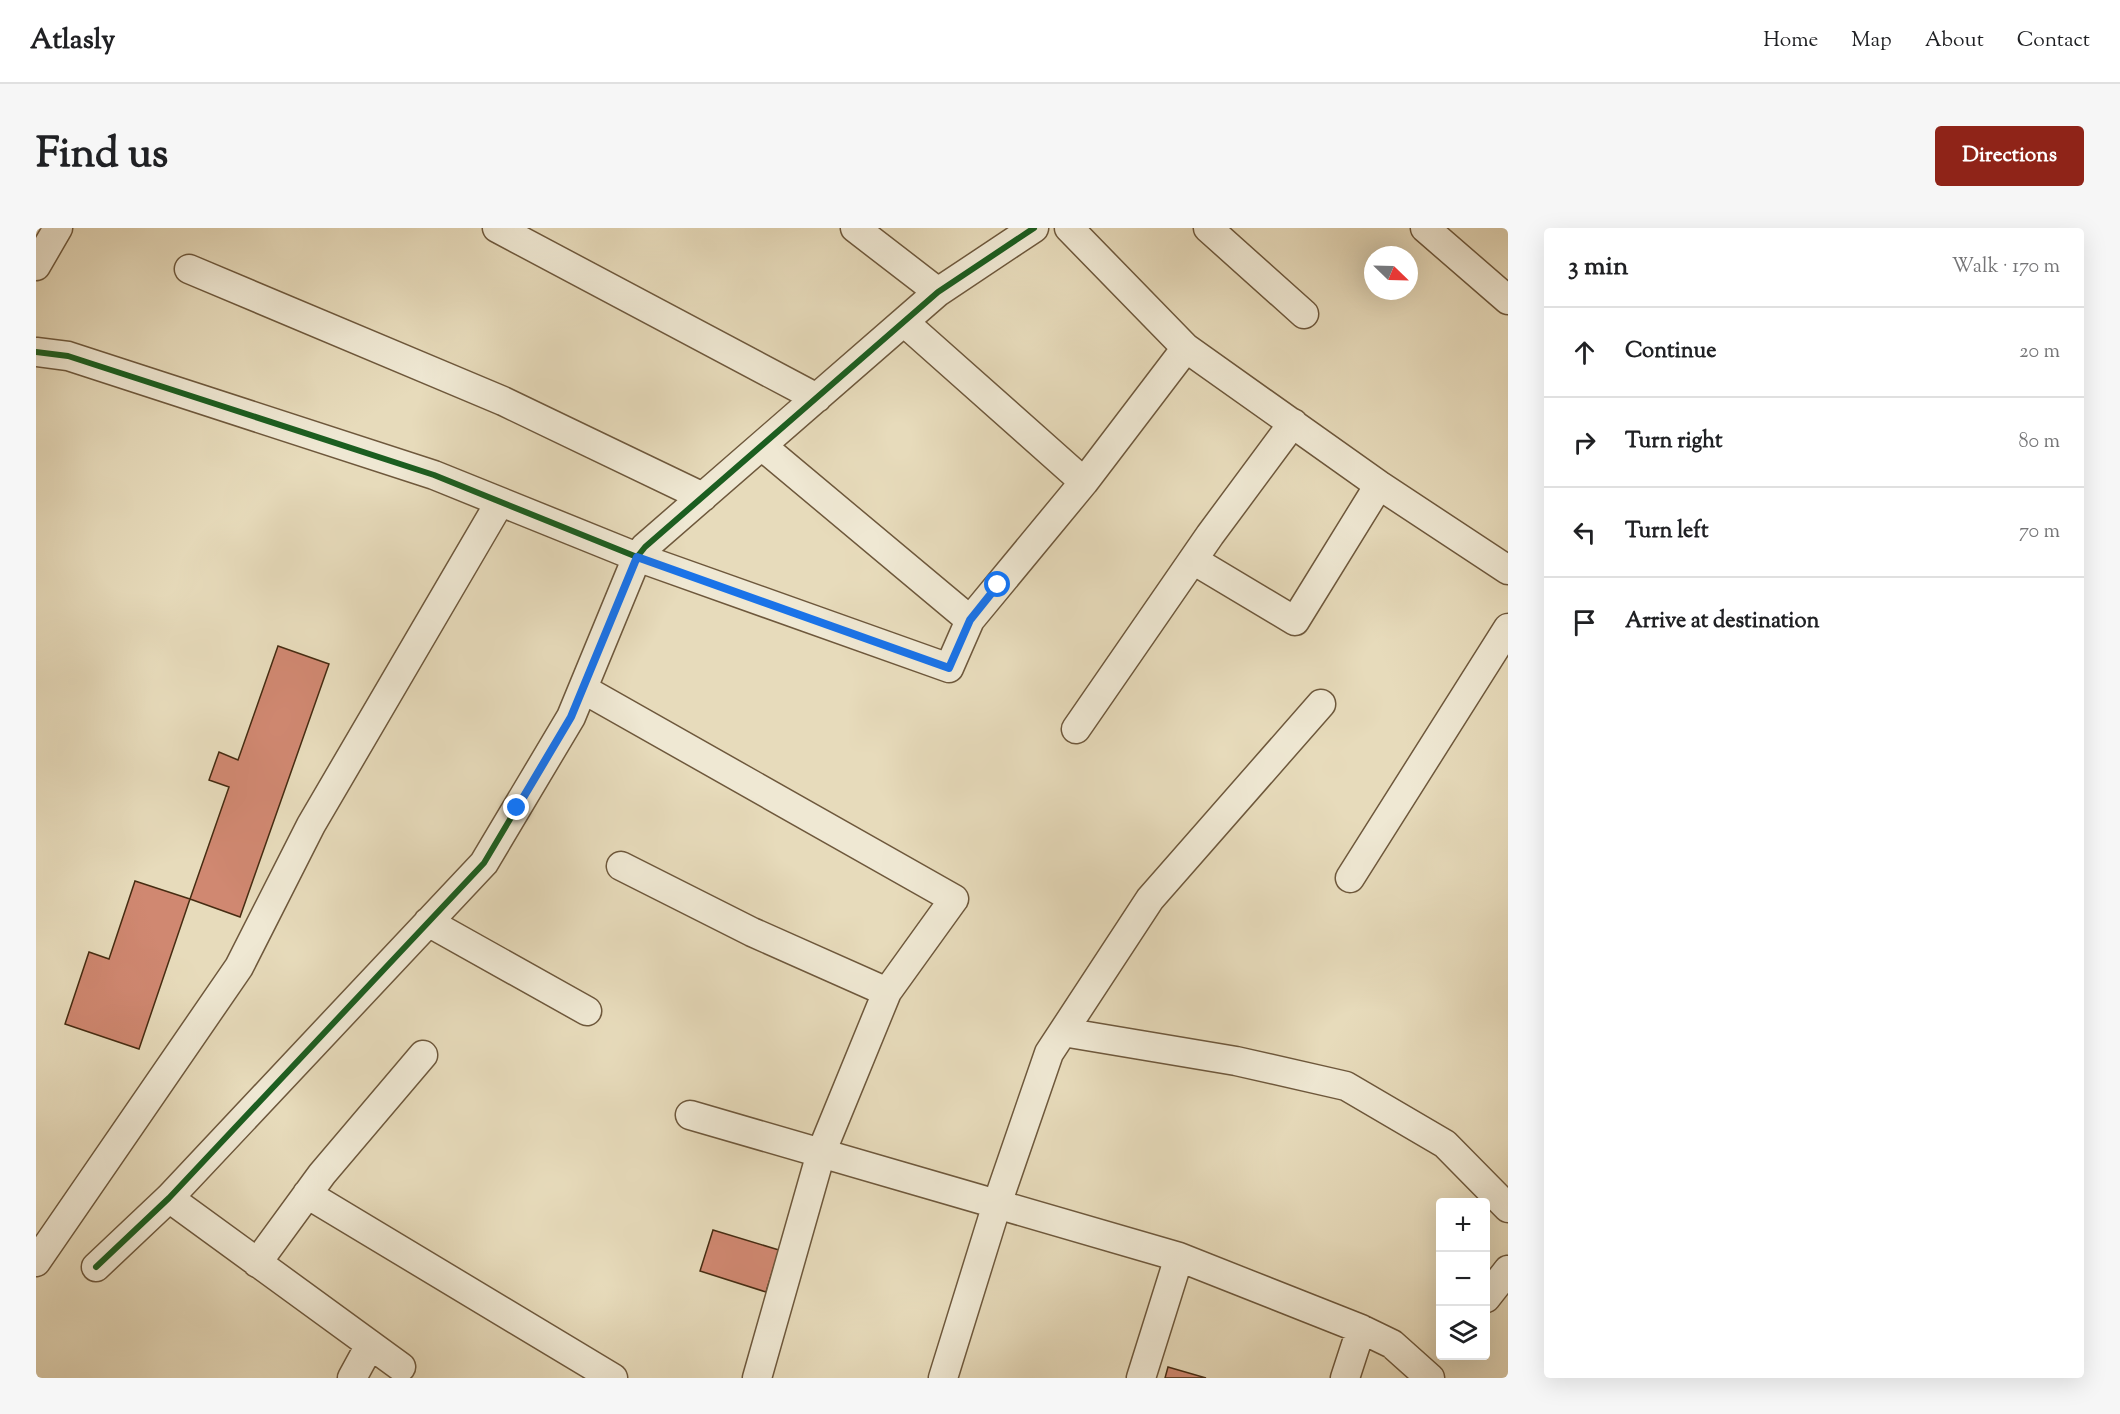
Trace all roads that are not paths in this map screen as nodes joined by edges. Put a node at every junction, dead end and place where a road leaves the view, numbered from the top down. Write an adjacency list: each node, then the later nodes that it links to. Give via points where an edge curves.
1 (58, 228): 8 (street)
2 (497, 228): 16 (street)
3 (855, 228): 10 (street)
4 (1034, 228): 10 (street)
5 (1069, 228): 14 (street)
6 (1208, 228): 12 (street)
7 (1425, 228): 11 (street)
8 (36, 266)
9 (189, 269): 21 (street, via 503,401)
10 (938, 292): 13 (street)
11 (1508, 300)
12 (1304, 314)
13 (904, 322): 16 (street); 19 (street)
14 (1186, 348): 17 (street); 19 (street)
15 (36, 352): 22 (street, via 68,356 434,475)
16 (816, 398): 18 (street)
17 (1293, 423): 20 (street); 24 (street)
18 (762, 446): 21 (street); 26 (street)
19 (1084, 482): 26 (street)
20 (1379, 485): 24 (street, via 1295,621); 25 (street)
21 (703, 497): 23 (street)
22 (500, 502): 23 (street); 45 (street, via 310,825 239,967)
23 (637, 557): 26 (street, via 949,668); 28 (street)
24 (1193, 560): 30 (street)
25 (1508, 570)
26 (970, 620)
27 (1508, 628): 32 (street)
28 (583, 689): 33 (street, via 571,717 484,863); 34 (street, via 954,899)
29 (1321, 704): 36 (street, via 1150,900)
30 (1076, 729)
31 (621, 866): 34 (street, via 752,932)
32 (1350, 878)
33 (428, 922): 35 (street); 41 (street)
34 (887, 992): 39 (street)
35 (587, 1011)
36 (1063, 1032): 42 (street, via 1049,1053); 43 (street, via 1236,1061 1346,1086 1445,1144)
37 (423, 1055): 40 (street)
38 (690, 1115): 39 (street)
39 (821, 1153): 42 (street); 56 (street)
40 (307, 1194): 46 (street); 55 (street)
41 (169, 1198): 46 (street); 47 (street)
42 (997, 1204): 44 (street); 57 (street)
43 (1508, 1208)
44 (1179, 1257): 50 (street); 58 (street)
45 (36, 1262)
46 (257, 1263): 51 (street)
47 (96, 1267)
48 (1508, 1270): 49 (street)
49 (1490, 1292)
50 (1361, 1329): 53 (street); 59 (street)
51 (370, 1345): 52 (street); 54 (street)
52 (401, 1367)
53 (1432, 1369)
54 (352, 1378)
55 (613, 1378)
56 (758, 1378)
57 (943, 1378)
58 (1141, 1378)
59 (1345, 1378)

